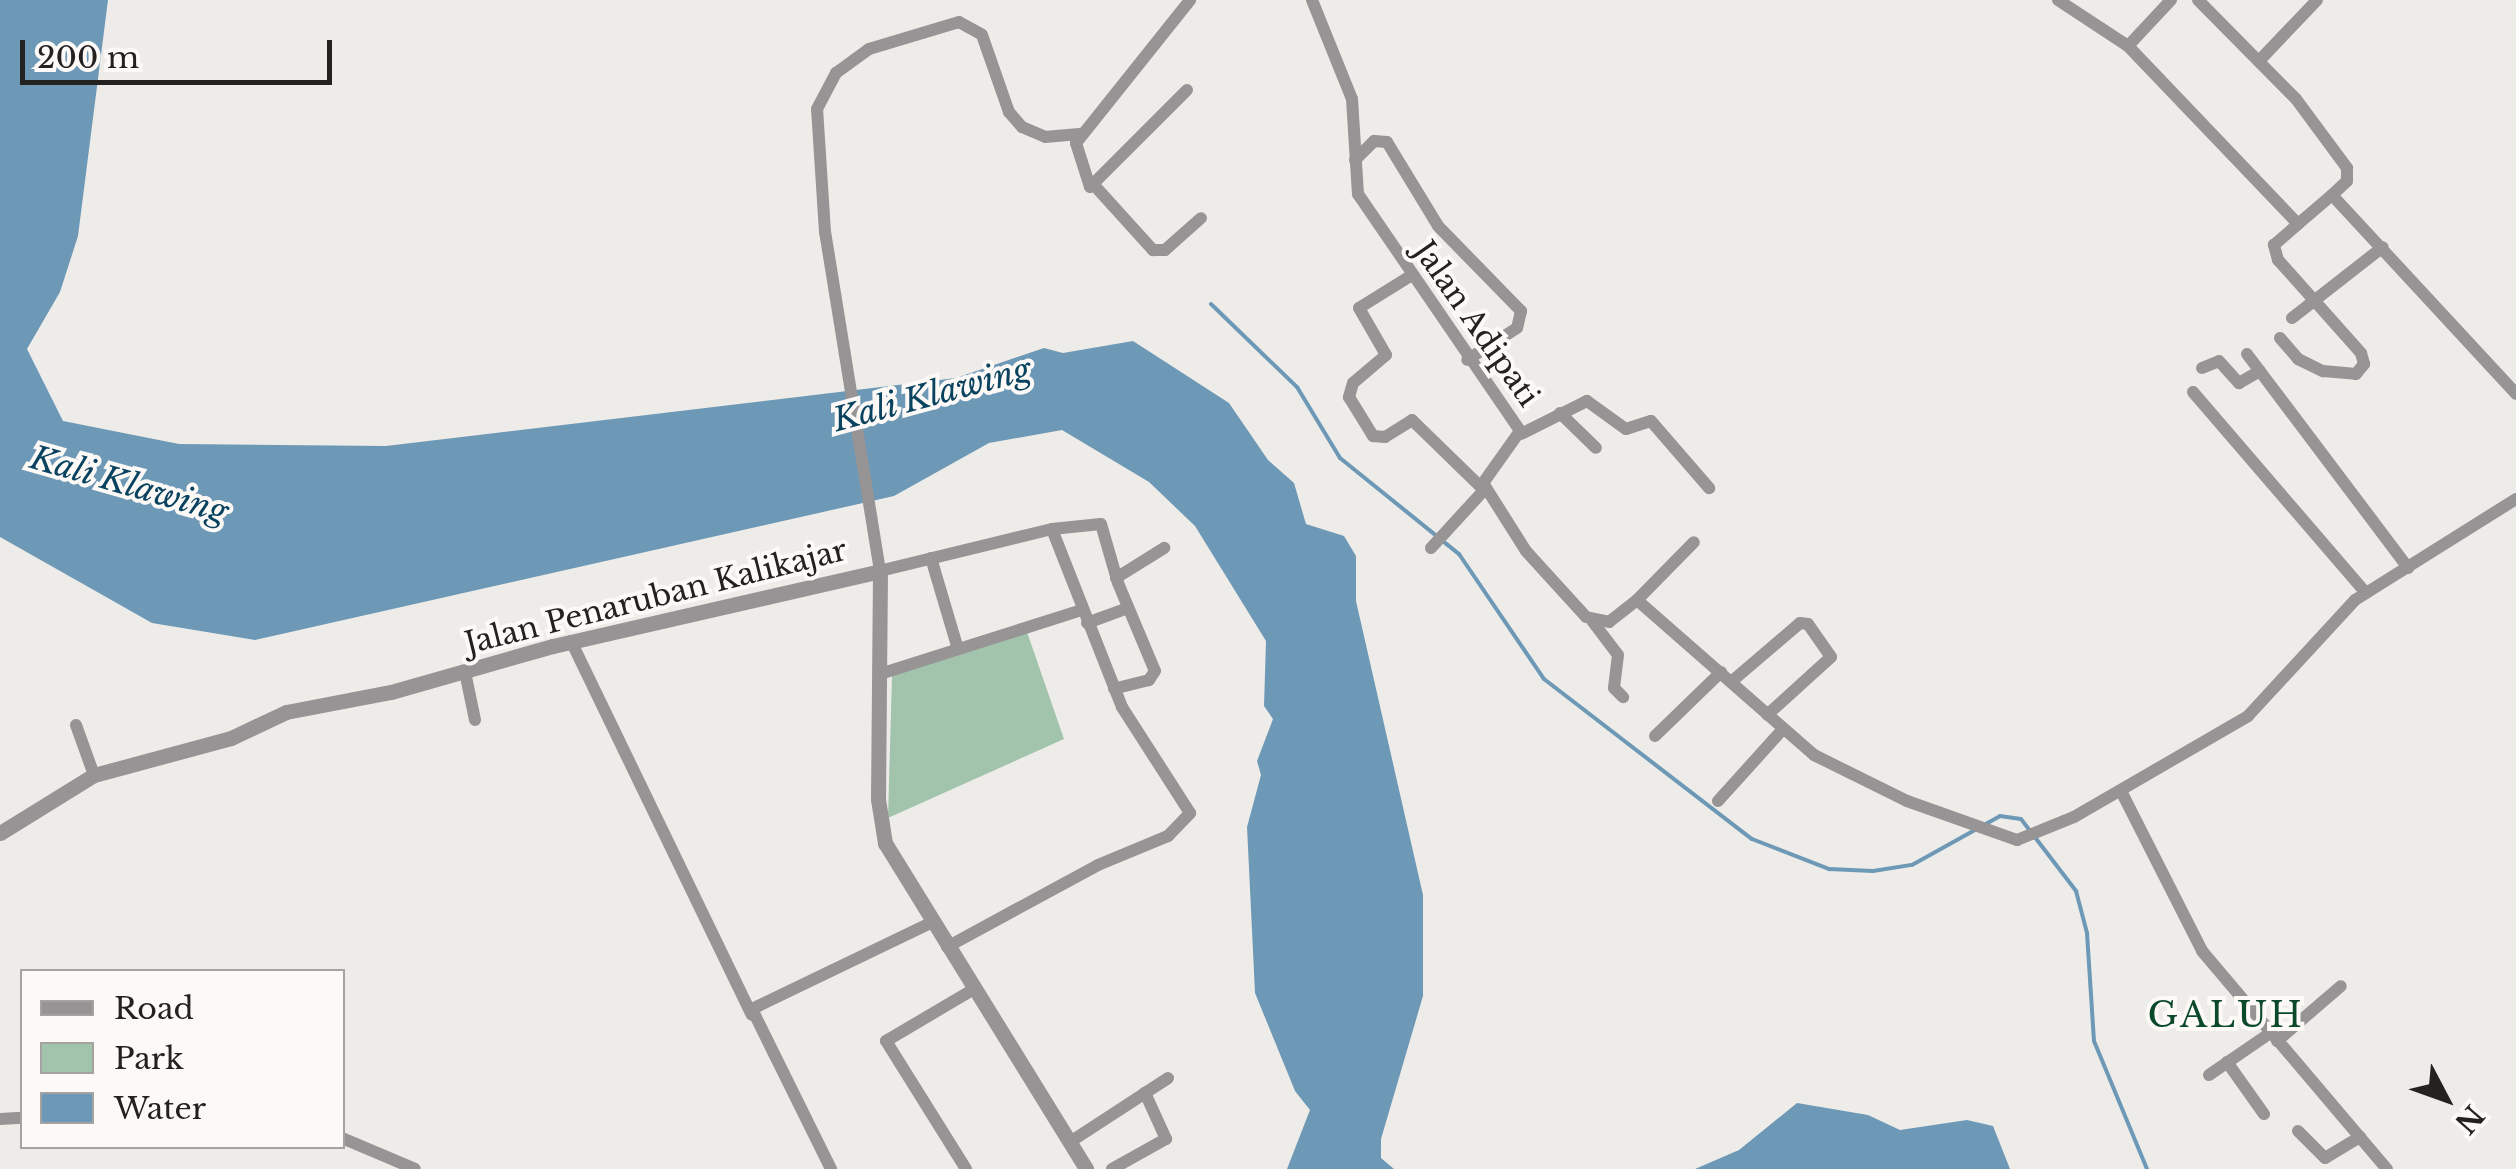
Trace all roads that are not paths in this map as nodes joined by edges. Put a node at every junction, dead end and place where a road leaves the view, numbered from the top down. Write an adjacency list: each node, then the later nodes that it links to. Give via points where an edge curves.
1 (1312, 0): 13 (street, Jalan Adipati, via 1348,82)
2 (2058, 0): 9 (street)
3 (2171, 0): 9 (street)
4 (2198, 0): 8 (street)
5 (2224, 0): 8 (street)
6 (2317, 0): 10 (street)
7 (1183, 2): 12 (street, via 1146,62)
8 (2212, 12): 10 (street)
9 (2128, 46): 17 (street)
10 (2260, 60): 15 (street, via 2347,168 2347,181)
11 (1187, 90): 14 (street)
12 (1082, 134): 14 (street, via 1076,153); 41 (street, via 1045,136 1022,127 1009,112 982,35 959,22 869,49 836,73 817,109 816,165)
13 (1354, 160): 19 (street, Jalan Adipati, via 1358,194); 24 (street, via 1374,141 1386,142 1438,226 1521,311 1518,328)
14 (1094, 185): 16 (street, via 1153,250 1164,250)
15 (2332, 195): 17 (street); 18 (street)
16 (1201, 218)
17 (2298, 224): 20 (street, via 2274,250)
18 (2383, 247): 20 (street); 28 (street)
19 (1412, 275): 24 (street, Jalan Adipati); 32 (street, via 1359,308 1386,354 1354,382 1349,397 1373,436 1412,420)
20 (2312, 299): 21 (street); 22 (street, via 2361,353 2360,371 2322,370 2298,359)
21 (2292, 318)
22 (2280, 338)
23 (2247, 354): 26 (street)
24 (1467, 360): 30 (street, Jalan Adipati)
25 (2202, 368): 26 (street, via 2219,362 2239,383)
26 (2260, 371): 40 (street)
27 (2194, 392): 43 (street)
28 (2516, 394)
29 (1560, 413): 30 (street); 31 (street); 33 (street, via 1587,401 1626,428 1648,418)
30 (1521, 434): 32 (street, Jalan Adipati, via 1486,470)
31 (1596, 448)
32 (1483, 488): 38 (street, Jalan Adipati); 47 (street, via 1538,566)
33 (1709, 488)
34 (2516, 500): 40 (street)
35 (1052, 529): 39 (street); 42 (street, via 1099,521); 46 (street)
36 (1694, 542): 44 (street)
37 (1164, 548): 42 (street)
38 (1431, 548)
39 (931, 558): 41 (street); 49 (street)
40 (2408, 568): 43 (street)
41 (880, 571): 48 (street, Jalan Penaruban Kalikajar); 51 (street, Jalan Penaruban Kalikajar)
42 (1116, 578): 45 (street)
43 (2366, 593): 61 (street, via 2324,627 2260,706)
44 (1637, 600): 47 (street, via 1609,622); 52 (street)
45 (1128, 608): 46 (street); 53 (street, via 1155,671 1149,680)
46 (1084, 616): 49 (street); 53 (street)
47 (1593, 622): 54 (street, via 1618,655 1614,688)
48 (570, 641): 50 (street, Jalan Penaruban Kalikajar); 68 (street)
49 (958, 649): 51 (street)
50 (464, 672): 56 (street); 60 (street, Jalan Penaruban Kalikajar, via 286,712 231,738)
51 (880, 674): 64 (street, Jalan Penaruban Kalikajar, via 880,827)
52 (1726, 677): 55 (street); 55 (street, via 1800,623 1808,624 1831,657); 59 (street)
53 (1114, 689): 65 (street, via 1190,818 1168,836 1098,865)
54 (1623, 697)
55 (1767, 715): 58 (street)
56 (475, 720)
57 (76, 725): 60 (street)
58 (1783, 729): 61 (street, via 1824,762 1868,784 2018,840); 62 (street)
59 (1655, 736)
60 (94, 775): 63 (street, Jalan Penaruban Kalikajar)
61 (2121, 792): 69 (street, via 2202,951)
62 (1718, 801)
63 (0, 833)
64 (931, 923): 65 (street, Jalan Penaruban Kalikajar); 68 (street, via 758,1002)
65 (947, 947): 67 (street, Jalan Penaruban Kalikajar)
66 (2341, 986): 69 (street)
67 (974, 989): 78 (street, Jalan Penaruban Kalikajar); 81 (street, via 886,1041)
68 (752, 1015): 80 (street)
69 (2273, 1037): 70 (street); 76 (street)
70 (2228, 1062): 71 (street); 74 (street)
71 (2209, 1074)
72 (1168, 1078): 73 (street)
73 (1146, 1093): 78 (street); 83 (street, via 1166,1138)
74 (2264, 1114)
75 (2298, 1131): 76 (street, via 2325,1158)
76 (2360, 1136): 84 (street)
77 (345, 1139): 79 (street)
78 (1070, 1142): 82 (street, Jalan Penaruban Kalikajar)
79 (415, 1169)
80 (831, 1169)
81 (966, 1169)
82 (1086, 1169)
83 (1112, 1169)
84 (2387, 1169)

